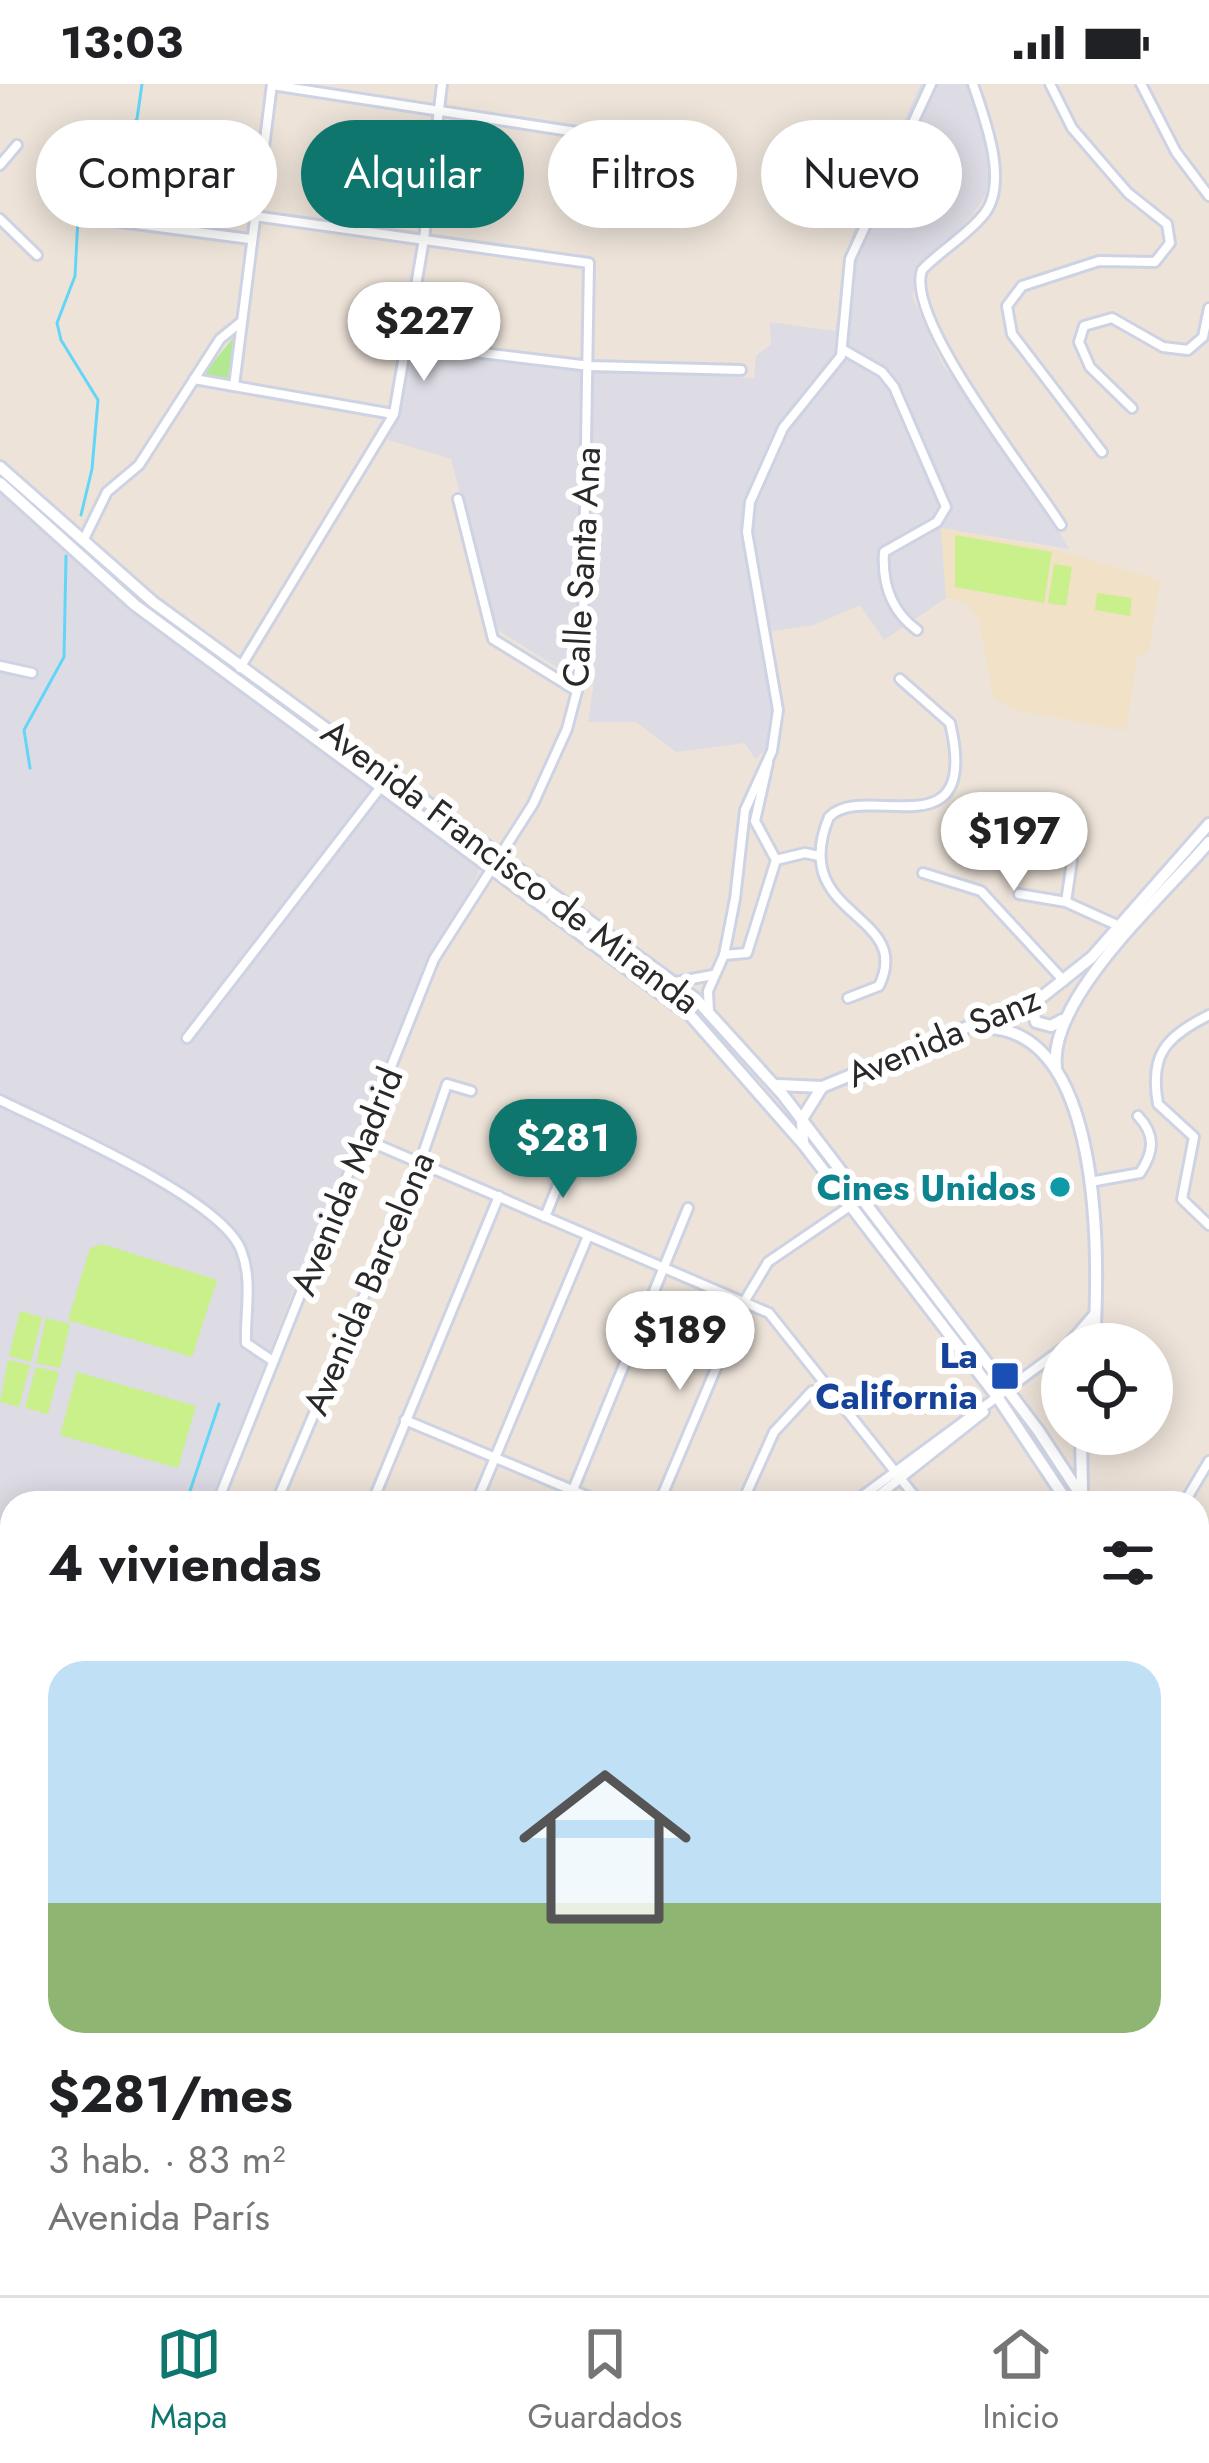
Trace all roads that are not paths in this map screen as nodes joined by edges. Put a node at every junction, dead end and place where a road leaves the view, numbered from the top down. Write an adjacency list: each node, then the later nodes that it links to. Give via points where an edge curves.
1 (272, 84): 7 (street); 8 (street)
2 (442, 84): 7 (street)
3 (931, 84): 23 (street, via 850,260)
4 (973, 84): 34 (street, via 991,150 992,198 922,270 919,295 956,374)
5 (1050, 84): 30 (street, via 1072,128 1171,235 1156,262 1099,261 1022,286 1007,306 1012,334)
6 (1141, 84): 12 (street)
7 (438, 111): 9 (street); 18 (street)
8 (267, 120)
9 (548, 128)
10 (17, 145): 11 (street)
11 (0, 165)
12 (1209, 196)
13 (0, 219): 19 (street)
14 (277, 219): 18 (street)
15 (166, 228): 17 (street)
16 (252, 228): 17 (street)
17 (250, 239): 21 (street)
18 (424, 239): 22 (street); 24 (street, Calle Santa Ana, via 589,263)
19 (38, 255)
20 (1209, 308): 28 (street, via 1204,337 1188,350 1163,347 1112,318 1084,326 1079,342 1090,367)
21 (242, 321): 26 (street); 27 (street)
22 (407, 344): 24 (street); 29 (street)
23 (842, 349): 36 (street, via 894,387 946,507 937,522 884,552 887,592); 42 (street, via 770,449 750,502 747,532 778,710)
24 (590, 366): 25 (street); 41 (street, Calle Santa Ana)
25 (741, 370)
26 (194, 379): 27 (street); 35 (street, via 140,465 107,492)
27 (234, 386): 29 (street)
28 (1132, 408)
29 (394, 414): 39 (street)
30 (1102, 452)
31 (0, 466): 35 (main road, Avenida Francisco de Miranda)
32 (0, 483): 39 (main road, Avenida Francisco de Miranda, via 135,605)
33 (458, 499): 41 (street, via 494,639)
34 (1061, 525)
35 (83, 541): 39 (main road, Avenida Francisco de Miranda)
36 (917, 630)
37 (0, 666): 38 (street)
38 (32, 673)
39 (236, 673): 43 (main road, Avenida Francisco de Miranda); 46 (main road, Avenida Francisco de Miranda)
40 (900, 679): 47 (street, via 950,723 946,790 914,808 837,809)
41 (577, 691): 46 (street, Calle Santa Ana, via 533,804)
42 (768, 759): 48 (street, via 755,821); 55 (street, via 745,810)
43 (380, 788): 50 (main road, Avenida Francisco de Miranda); 65 (street)
44 (1209, 824): 54 (main road, Avenida Sanz)
45 (1209, 842): 63 (main road, Avenida Sanz)
46 (502, 854): 50 (street, Calle Santa Ana); 57 (main road, Avenida Francisco de Miranda)
47 (819, 856): 48 (street); 59 (street, via 829,890 876,932 886,952 879,986)
48 (776, 860): 55 (street, via 746,953)
49 (1072, 861): 53 (street)
50 (492, 867): 73 (street, Avenida Madrid, via 434,959); 74 (main road, Avenida Francisco de Miranda, via 691,1016)
51 (923, 873): 58 (street, via 981,891)
52 (1018, 894): 53 (street)
53 (1066, 902): 54 (street)
54 (1119, 926): 58 (main road, Avenida Sanz)
55 (724, 955): 56 (street)
56 (715, 975): 57 (street); 61 (street)
57 (675, 982): 61 (main road, Avenida Francisco de Miranda)
58 (1065, 982): 60 (main road, Avenida Sanz)
59 (848, 998)
60 (1030, 1002): 63 (main road, via 1040,1024); 64 (main road, Avenida Sanz)
61 (710, 1013): 67 (main road, Avenida Francisco de Miranda)
62 (1209, 1016): 82 (street, via 1174,1033 1154,1064 1158,1104 1194,1137 1182,1198)
63 (1064, 1018): 66 (main road, Avenida Sanz)
64 (974, 1028): 66 (main road, via 1021,1034); 68 (main road, Avenida Sanz)
65 (187, 1038)
66 (1057, 1068): 77 (main road, via 1080,1123)
67 (770, 1081): 68 (main road); 72 (main road, Avenida Francisco de Miranda)
68 (822, 1087): 72 (main road)
69 (471, 1091): 76 (street, Avenida Barcelona, via 447,1084)
70 (0, 1100): 89 (street, via 224,1223 245,1262 246,1342)
71 (1138, 1116): 77 (street, via 1153,1147 1140,1173)
72 (802, 1119): 74 (main road); 92 (main road, Avenida Francisco de Miranda)
73 (364, 1139): 76 (street); 89 (street, Avenida Madrid)
74 (804, 1145): 79 (main road, Avenida Francisco de Miranda)
75 (573, 1148): 81 (street)
76 (420, 1163): 78 (street); 100 (street, Avenida Barcelona)
77 (1089, 1182): 86 (main road)
78 (499, 1196): 81 (street); 93 (street)
79 (850, 1206): 85 (street, via 773,1257); 92 (main road, Avenida Francisco de Miranda)
80 (688, 1208): 84 (street)
81 (545, 1217): 83 (street)
82 (1209, 1225)
83 (588, 1236): 84 (street); 95 (street)
84 (667, 1268): 85 (street); 98 (street)
85 (744, 1302): 97 (street, via 782,1324); 103 (street)
86 (1095, 1312): 87 (street); 88 (main road)
87 (1085, 1323)
88 (1095, 1323)
89 (273, 1361): 99 (street, Avenida Madrid)
90 (1041, 1365): 92 (street)
91 (812, 1391): 104 (street, via 774,1432)
92 (1003, 1394): 97 (street); 108 (main road, Avenida Francisco de Miranda); 109 (main road, Avenida Francisco de Miranda)
93 (405, 1420): 95 (street); 101 (street)
94 (1082, 1455): 110 (main road)
95 (494, 1458): 98 (street); 102 (street)
96 (1209, 1461): 111 (street)
97 (895, 1474): 105 (street); 106 (street); 107 (street)
98 (573, 1490)
99 (222, 1491)
100 (281, 1491)
101 (377, 1491)
102 (481, 1491)
103 (664, 1491)
104 (747, 1491)
105 (870, 1491)
106 (880, 1491)
107 (910, 1491)
108 (1061, 1491)
109 (1078, 1491)
110 (1084, 1491)
111 (1191, 1491)

